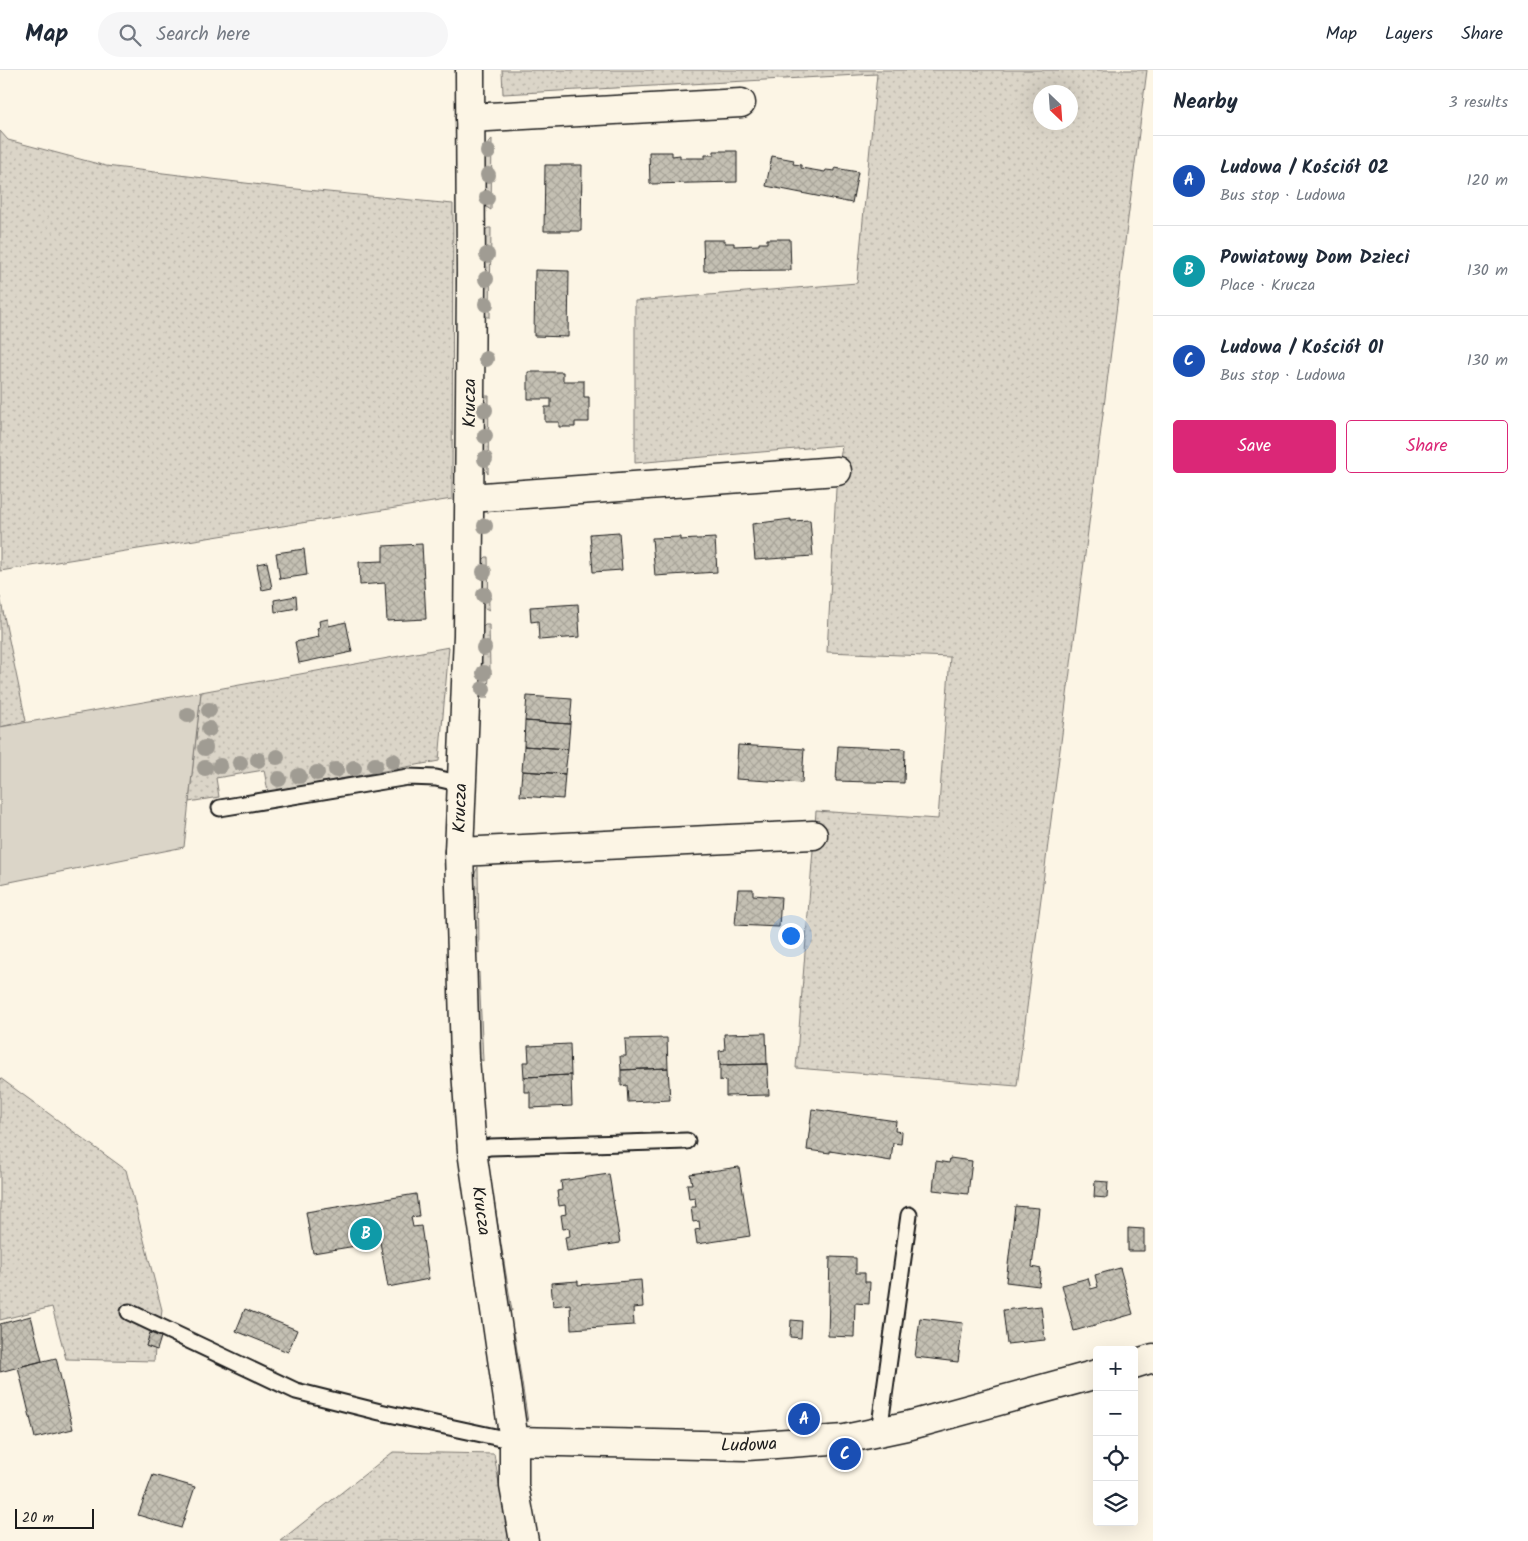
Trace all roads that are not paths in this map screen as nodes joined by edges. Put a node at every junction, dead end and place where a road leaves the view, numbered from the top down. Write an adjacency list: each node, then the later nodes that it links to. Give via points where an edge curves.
1 (470, 70): 3 (street, Krucza)
2 (741, 103): 3 (street)
3 (470, 118): 5 (street, Krucza)
4 (838, 471): 5 (street)
5 (470, 498): 6 (street, Krucza)
6 (462, 784): 7 (lane, via 436,778 408,777); 9 (street, Krucza)
7 (220, 808)
8 (813, 835): 9 (street)
9 (460, 852): 11 (street, Krucza, via 465,1058)
10 (687, 1141): 11 (lane, via 490,1147)
11 (472, 1151): 18 (street, Krucza)
12 (909, 1215): 17 (lane)
13 (129, 1312): 18 (lane, via 296,1391)
14 (1153, 1358): 15 (street)
15 (1138, 1363)
16 (1093, 1375): 17 (street, Ludowa)
17 (879, 1432): 18 (street, Ludowa, via 845,1439 747,1446)
18 (514, 1441): 19 (street, Krucza, via 514,1486)
19 (524, 1541)

